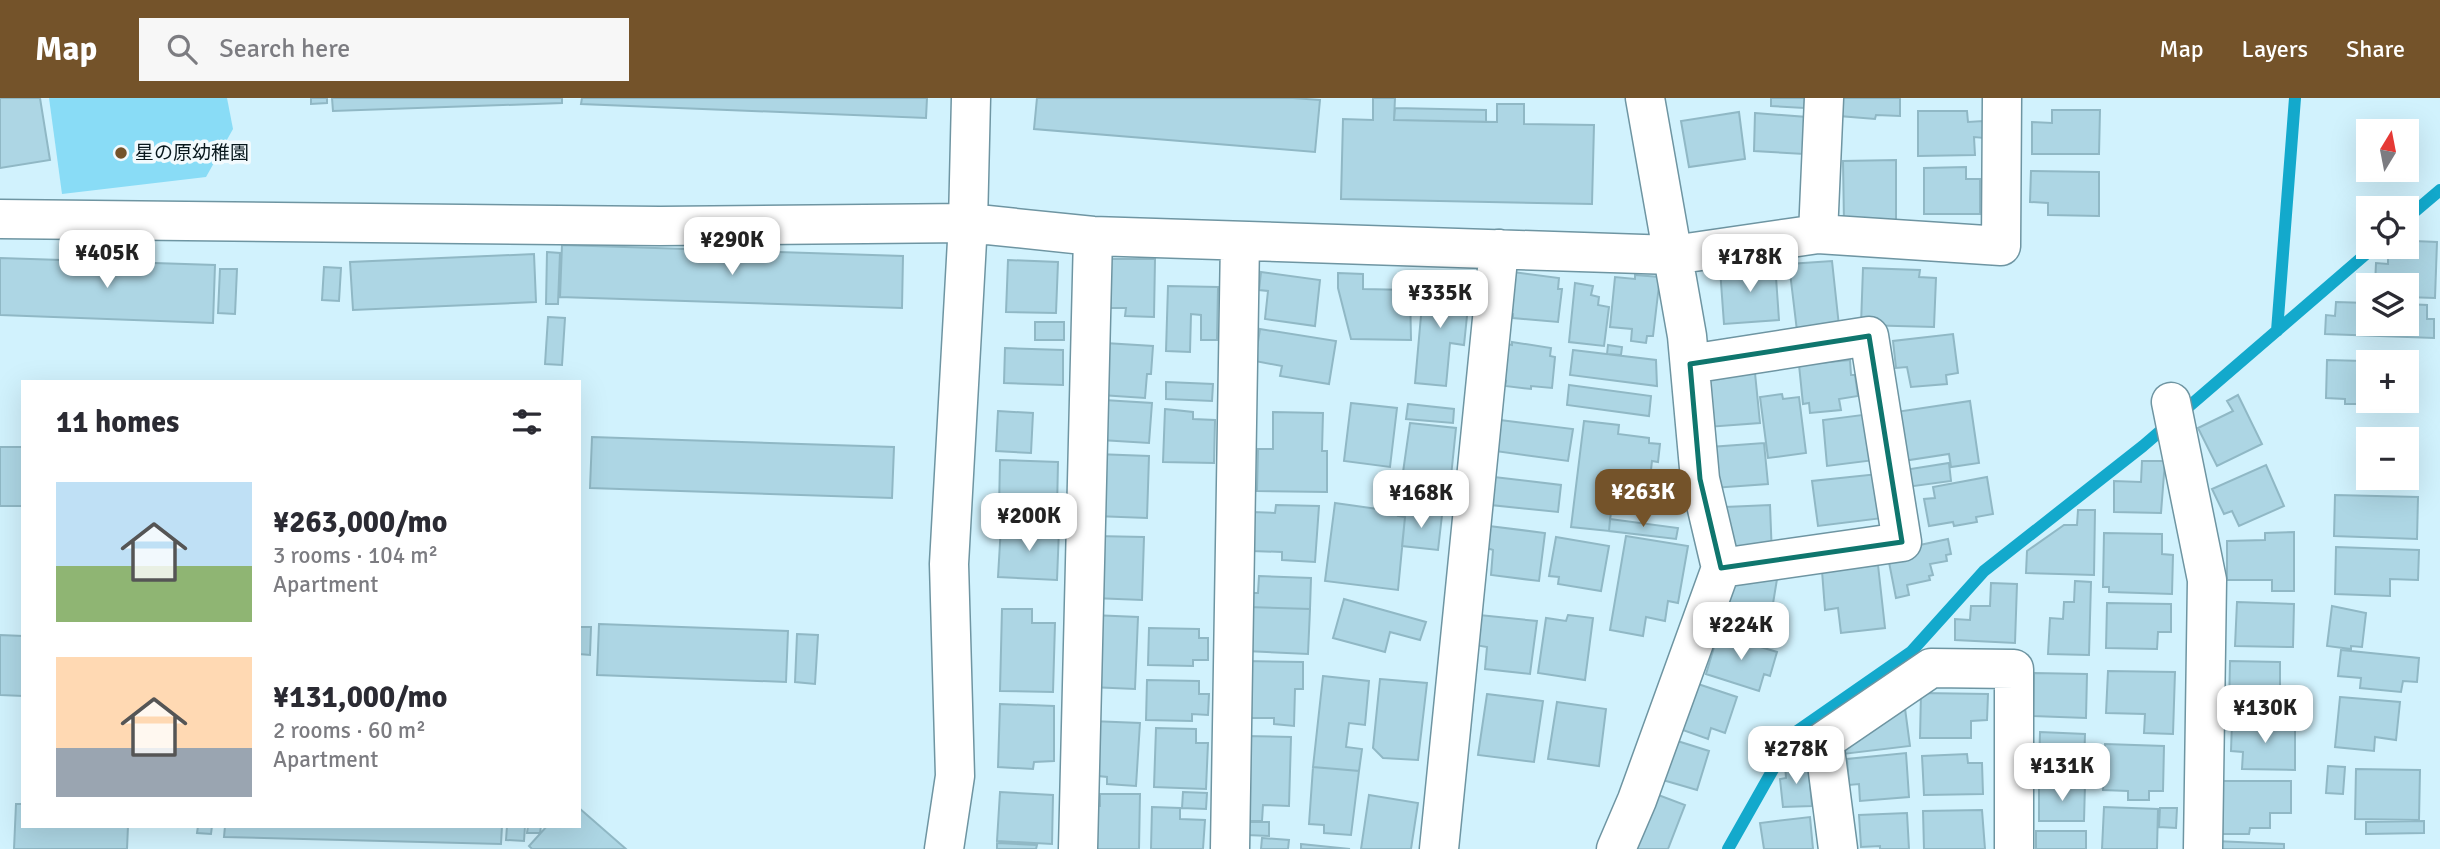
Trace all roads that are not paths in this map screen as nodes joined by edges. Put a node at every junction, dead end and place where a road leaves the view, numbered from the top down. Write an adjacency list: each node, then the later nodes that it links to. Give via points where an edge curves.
1 (971, 98): 6 (street)
2 (1645, 98): 11 (street)
3 (1824, 98): 7 (street)
4 (2002, 98): 7 (street, via 2001,246)
5 (0, 219): 6 (street, via 660,226)
6 (968, 223): 8 (street); 15 (street, via 949,564 954,776)
7 (1818, 234): 11 (street)
8 (1093, 236): 9 (street); 16 (street)
9 (1240, 241): 10 (street); 17 (street)
10 (1499, 249): 11 (street); 18 (street)
11 (1672, 255): 12 (street)
12 (1690, 363): 14 (street, via 1700,479); 14 (street, via 1869,336 1902,541)
13 (2171, 402): 22 (street, via 2207,580)
14 (1721, 568): 19 (street)
15 (944, 849)
16 (1078, 849)
17 (1230, 849)
18 (1439, 849)
19 (1616, 849)
20 (1838, 849): 21 (street, via 1824,741 1931,667 2014,670)
21 (2014, 849)
22 (2203, 849)

